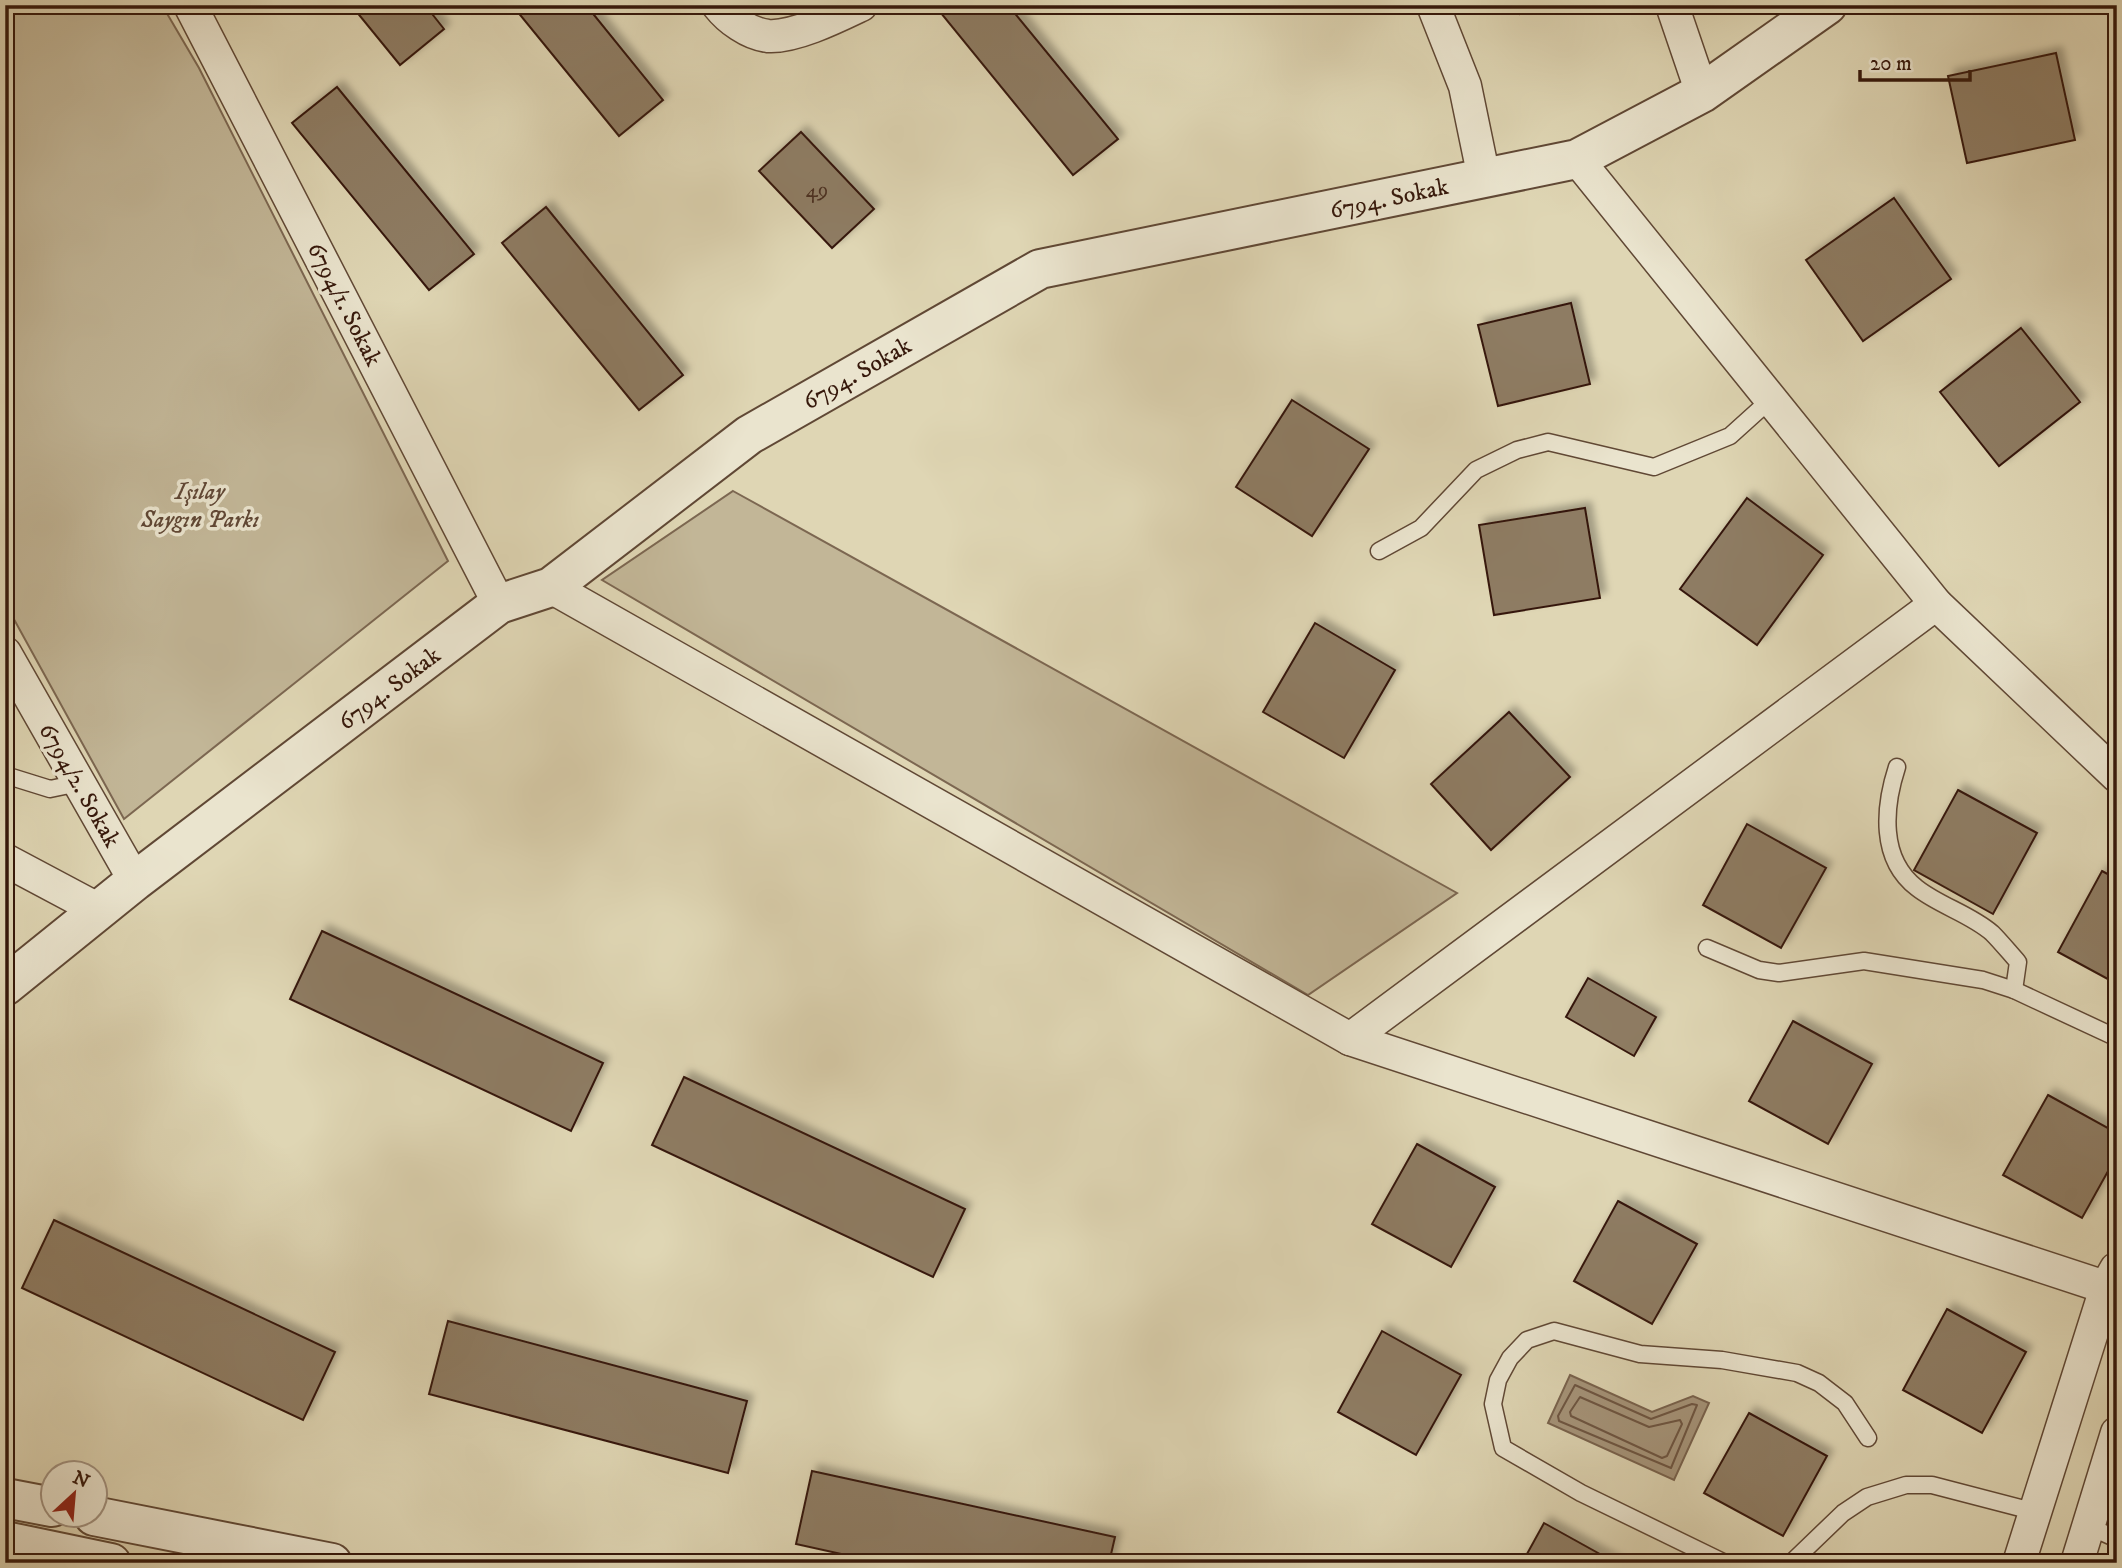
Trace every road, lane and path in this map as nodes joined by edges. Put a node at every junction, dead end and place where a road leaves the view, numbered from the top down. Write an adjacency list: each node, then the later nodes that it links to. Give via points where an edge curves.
1 (190, 5): 13 (street, 6794/1. Sokak)
2 (718, 5): 3 (street, via 730,20 768,36 823,24)
3 (861, 5)
4 (1433, 5): 9 (street, via 1465,86)
5 (1672, 5): 7 (street)
6 (1827, 5): 7 (street, 6794. Sokak)
7 (1702, 93): 8 (street, 6794. Sokak)
8 (1577, 159): 9 (street, 6794. Sokak); 10 (street)
9 (1484, 178): 12 (street, 6794. Sokak, via 1040,269 749,435)
10 (1771, 400): 11 (lane, via 1730,436 1654,467 1548,443 1517,450 1476,470 1422,528); 14 (street)
11 (1379, 551)
12 (551, 587): 13 (street, 6794. Sokak); 27 (street)
13 (499, 604): 21 (street, 6794. Sokak)
14 (1936, 604): 18 (street); 27 (street)
15 (5, 653): 19 (street, 6794/2. Sokak)
16 (1897, 767): 25 (lane, via 1886,816 1895,861 1917,888 1998,940 2018,962)
17 (5, 775): 19 (lane, via 50,789)
18 (2117, 776)
19 (79, 783): 21 (street, 6794/2. Sokak)
20 (5, 860): 22 (street)
21 (135, 881): 22 (street, 6794. Sokak)
22 (99, 910): 24 (street, 6794. Sokak)
23 (1707, 948): 25 (lane, via 1759,970 1779,973 1864,961 1983,980)
24 (5, 986)
25 (2014, 990): 26 (lane)
26 (2117, 1038)
27 (1350, 1039): 28 (street)
28 (2114, 1281): 33 (street)
29 (2117, 1433): 35 (street)
30 (1868, 1438): 40 (lane, via 1845,1403 1797,1373 1722,1360 1640,1354 1554,1331 1527,1340 1497,1380 1493,1404 1503,1448 1581,1493)
31 (5, 1498): 32 (street)
32 (38, 1504)
33 (2035, 1512): 41 (lane, via 1932,1485 1906,1485 1867,1496); 42 (street)
34 (108, 1519): 39 (street)
35 (2088, 1526): 36 (lane); 43 (street)
36 (2117, 1539)
37 (5, 1541): 38 (street)
38 (111, 1563)
39 (332, 1563)
40 (1726, 1563)
41 (1791, 1563)
42 (2020, 1563)
43 (2077, 1563)

